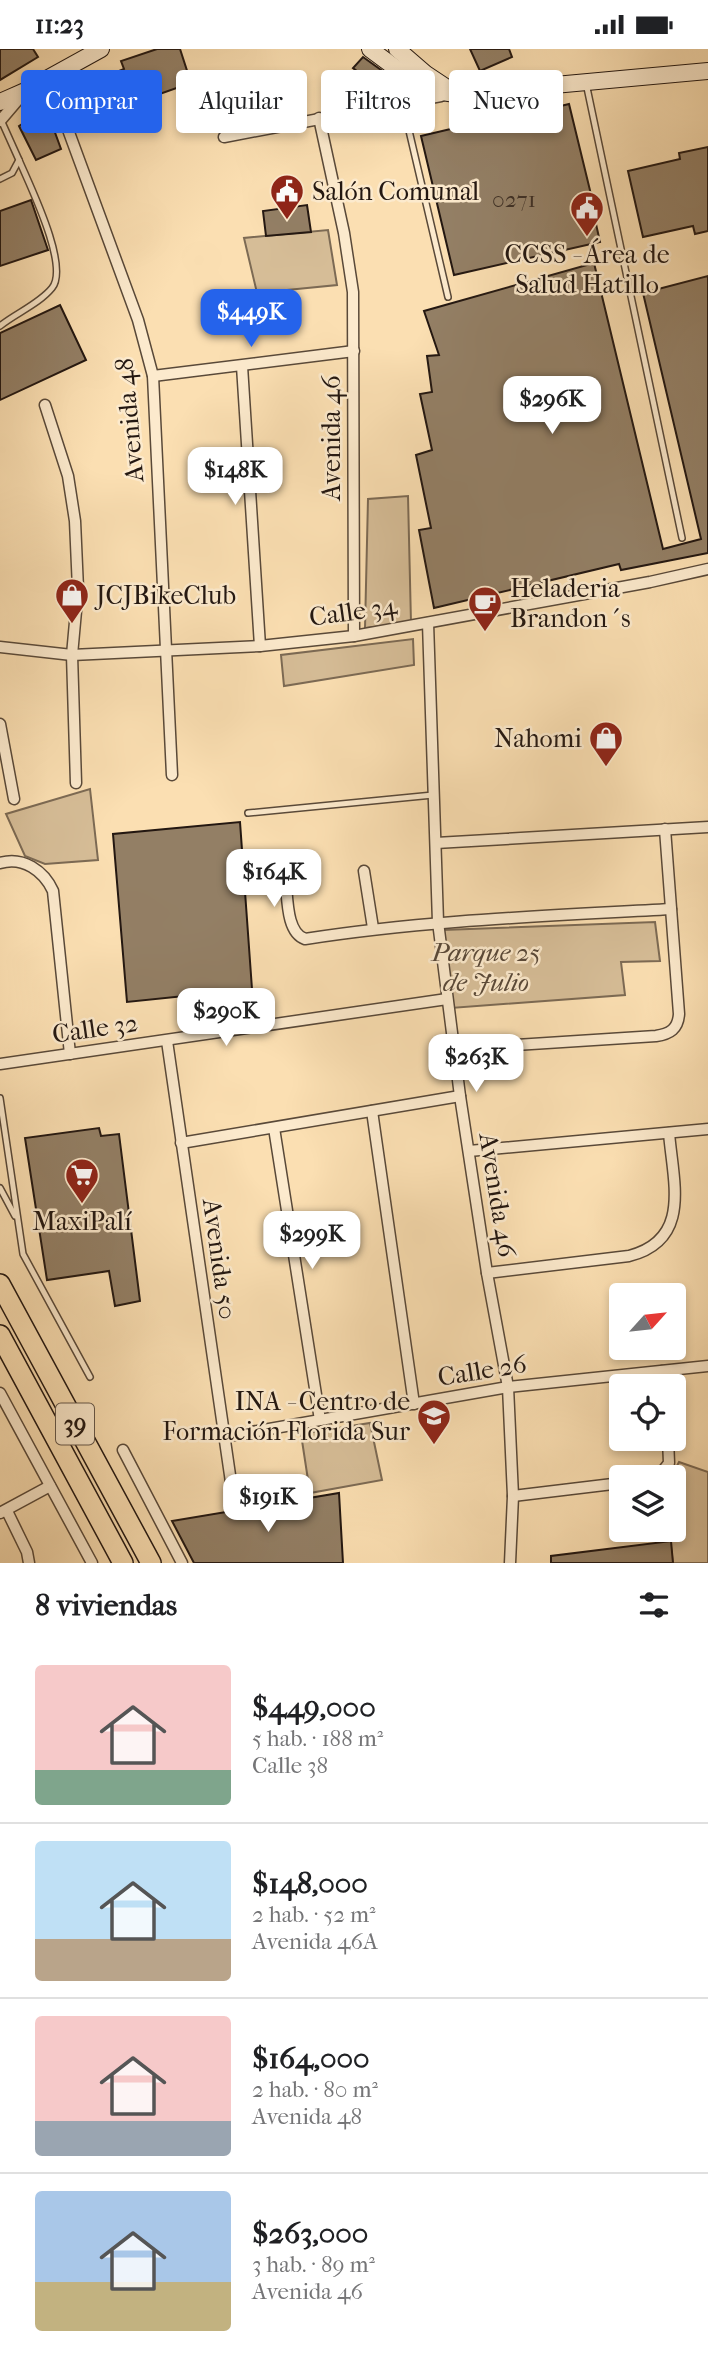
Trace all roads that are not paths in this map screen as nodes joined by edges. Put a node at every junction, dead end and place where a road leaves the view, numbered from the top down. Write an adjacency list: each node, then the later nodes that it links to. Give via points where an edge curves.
1 (370, 49): 10 (main road, via 424,89)
2 (92, 51): 4 (main road)
3 (400, 51): 8 (main road)
4 (62, 70)
5 (708, 71): 6 (main road)
6 (586, 83): 7 (main road); 27 (lane)
7 (563, 85)
8 (449, 90)
9 (21, 93): 12 (main road)
10 (449, 93)
11 (21, 96): 15 (street)
12 (0, 102)
13 (321, 117): 14 (street)
14 (318, 118): 18 (street); 23 (street, Avenida 46, via 344,233 353,292)
15 (0, 121): 19 (lane)
16 (69, 133): 25 (street, Avenida 48, via 134,309)
17 (410, 133): 21 (lane)
18 (224, 137)
19 (19, 160): 20 (lane, via 12,173); 22 (lane, via 53,248 58,278 43,296)
20 (0, 179)
21 (448, 297)
22 (0, 326)
23 (354, 351): 24 (street); 30 (street, Avenida 46)
24 (242, 366): 25 (street); 31 (street)
25 (153, 376): 33 (street, Avenida 48)
26 (45, 405): 34 (street, via 68,476 75,521 78,589)
27 (682, 538)
28 (708, 569): 29 (street, Calle 34)
29 (428, 623): 30 (street, Calle 34); 38 (street, Avenida 46)
30 (354, 636): 31 (street, Calle 34)
31 (260, 646): 33 (street, Calle 34)
32 (0, 647): 34 (street, Calle 34)
33 (166, 652): 34 (street, Calle 34); 36 (street, Avenida 48)
34 (72, 655): 37 (street)
35 (0, 724): 39 (street)
36 (172, 775)
37 (76, 783)
38 (435, 795): 40 (lane); 43 (street, Avenida 46)
39 (14, 799)
40 (248, 813)
41 (708, 827): 42 (street)
42 (665, 829): 43 (street); 47 (street)
43 (436, 843): 48 (street, Avenida 46)
44 (0, 863): 53 (street, via 16,862 36,869 50,884 56,905)
45 (364, 871): 49 (street)
46 (285, 876): 49 (street, via 295,933 305,939)
47 (671, 909): 48 (street); 52 (street, via 680,1014 674,1029 656,1036)
48 (438, 922): 49 (street); 50 (street, Avenida 46)
49 (373, 928)
50 (447, 999): 51 (street, Calle 32); 52 (street, Avenida 46)
51 (167, 1041): 53 (street, Calle 32); 61 (street, Avenida 50)
52 (454, 1049): 55 (street, Avenida 46)
53 (70, 1054): 54 (street, Calle 32)
54 (0, 1065)
55 (460, 1096): 57 (street); 62 (street, Avenida 46)
56 (0, 1098): 64 (lane)
57 (372, 1111): 58 (street); 74 (street)
58 (274, 1128): 61 (street); 75 (street)
59 (708, 1129): 60 (street)
60 (669, 1133): 62 (street); 65 (street, via 675,1210 670,1228 658,1242 629,1256)
61 (181, 1143): 76 (street, Avenida 50)
62 (469, 1151): 65 (street, Avenida 46)
63 (0, 1188): 64 (lane)
64 (18, 1221): 71 (lane, via 23,1254)
65 (487, 1273): 72 (street, Avenida 46)
66 (0, 1284): 86 (highway, 39)
67 (0, 1335): 85 (highway, 39)
68 (708, 1366): 69 (street, Calle 26)
69 (662, 1371): 70 (street); 72 (street, Calle 26)
70 (662, 1374)
71 (90, 1377)
72 (508, 1387): 74 (street, Calle 26); 81 (street, Avenida 46)
73 (0, 1393): 80 (street)
74 (414, 1403): 75 (street, Calle 26)
75 (320, 1420): 76 (street, Calle 26)
76 (223, 1437): 78 (street, Avenida 50)
77 (122, 1450): 87 (street)
78 (231, 1482)
79 (609, 1484): 81 (street)
80 (50, 1486): 82 (street); 84 (street)
81 (513, 1496): 88 (street, Avenida 46)
82 (3, 1512): 83 (street)
83 (29, 1563)
84 (92, 1563)
85 (123, 1563)
86 (151, 1563)
87 (182, 1563)
88 (510, 1563)

